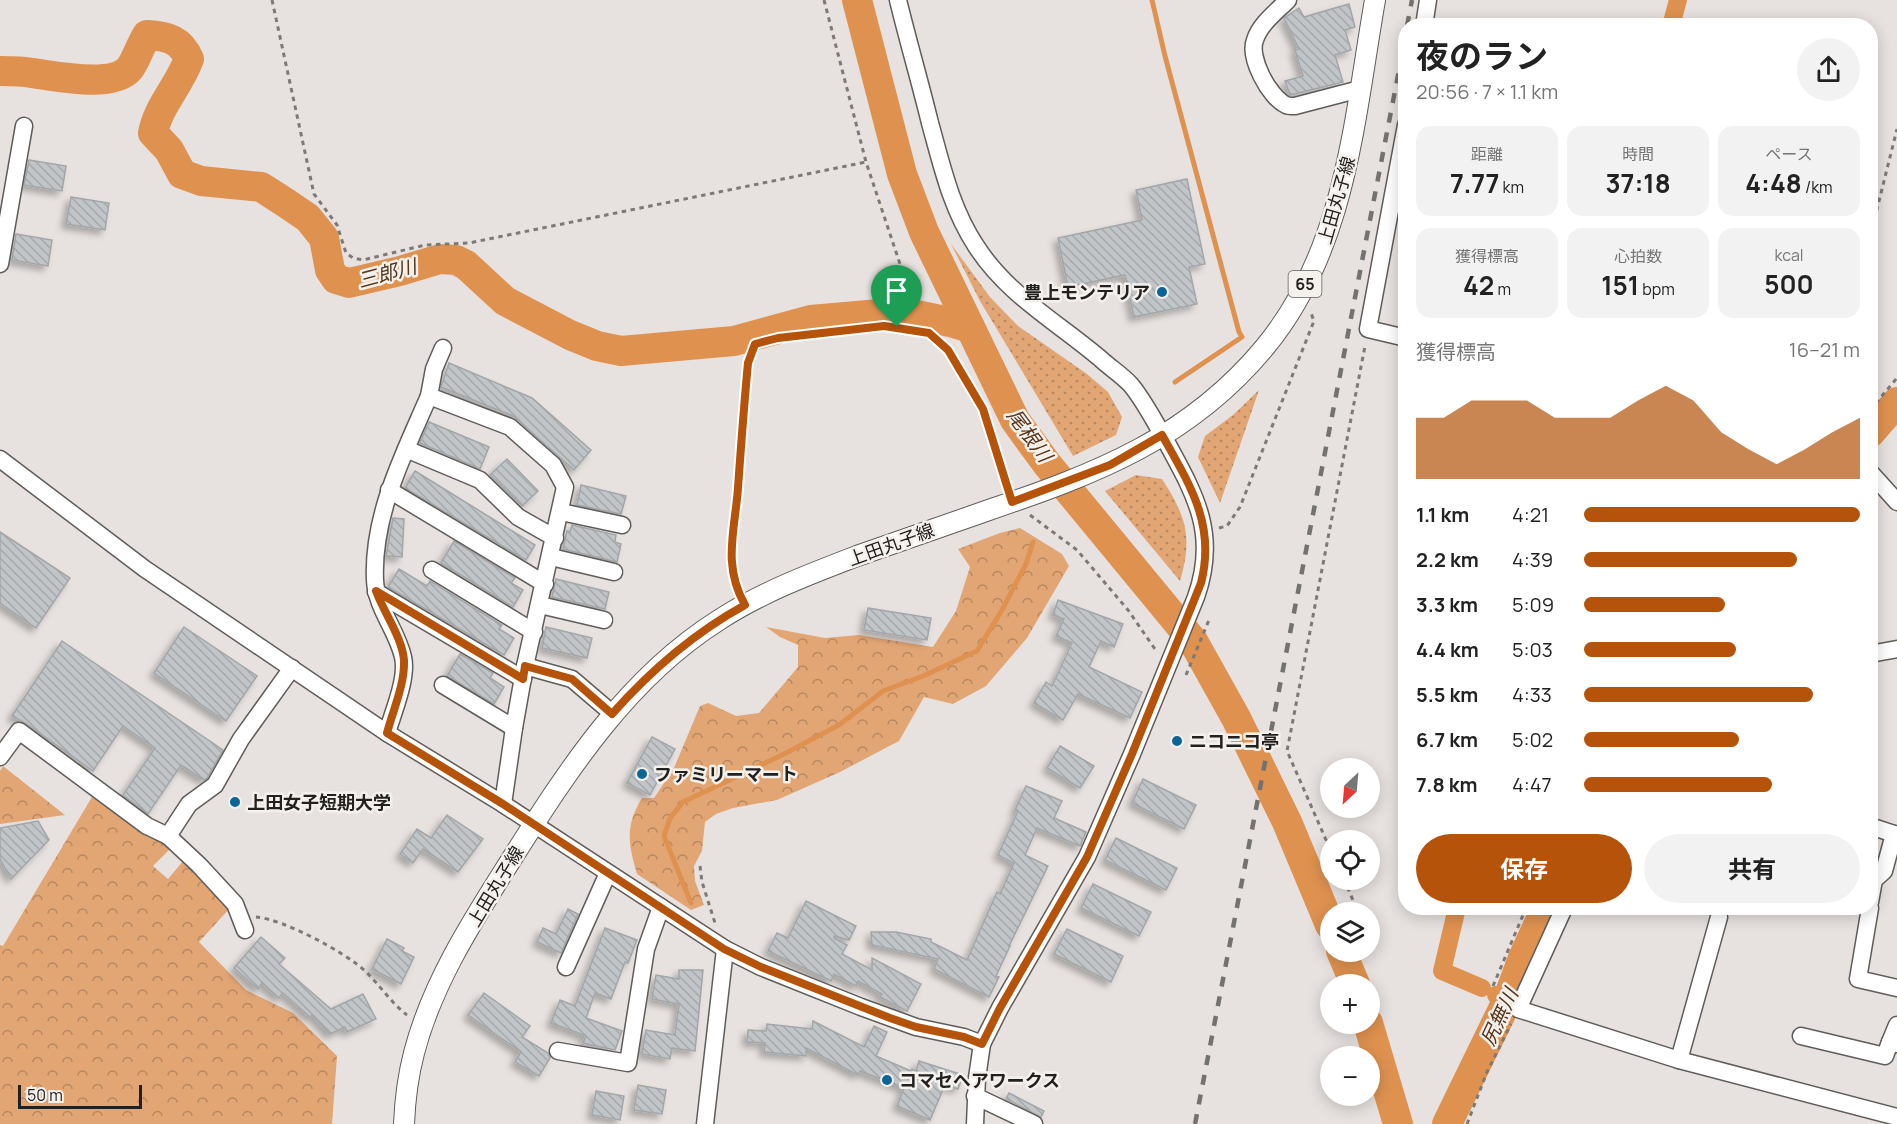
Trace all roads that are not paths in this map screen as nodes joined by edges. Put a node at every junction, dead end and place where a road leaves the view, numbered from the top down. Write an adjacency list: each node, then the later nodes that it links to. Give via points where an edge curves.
1 (898, 0): 13 (street, via 949,192 972,240 1008,286 1130,384)
2 (1288, 0): 6 (street, via 1269,18 1253,44 1259,72 1271,90 1285,105 1295,106)
3 (1375, 0): 6 (main road, 上田丸子線 / 65)
4 (1428, 0): 5 (street)
5 (1425, 18)
6 (1360, 89): 13 (main road, 上田丸子線 / 65, via 1351,147 1332,223 1293,308 1234,381 1202,409)
7 (24, 126): 9 (street)
8 (1398, 168): 10 (street, via 1368,329)
9 (0, 264)
10 (1398, 336)
11 (443, 348): 12 (street)
12 (429, 396): 14 (street); 19 (street, via 510,427 553,465 565,487)
13 (1162, 435): 35 (main road, 上田丸子線 / 65, via 1088,474 803,576 745,605 663,662); 57 (street, via 1198,504 1205,532 1204,571 1087,857)
14 (406, 448): 17 (street); 21 (street, via 480,480 518,517)
15 (0, 459): 32 (street, via 145,569)
16 (1878, 481): 18 (street)
17 (389, 490): 25 (street); 26 (street, via 378,540)
18 (1897, 502)
19 (561, 512): 20 (street); 21 (street)
20 (622, 525)
21 (555, 538): 22 (street)
22 (551, 557): 24 (street); 25 (street)
23 (432, 570): 29 (street)
24 (614, 572)
25 (545, 584): 27 (street)
26 (376, 591): 33 (street); 37 (street, via 404,658)
27 (540, 605): 28 (street); 29 (street)
28 (604, 620)
29 (534, 632): 33 (street)
30 (1897, 649): 31 (street)
31 (1878, 653)
32 (292, 668): 37 (street); 43 (street, via 241,738 215,785 189,804)
33 (524, 673): 35 (street, via 572,679); 36 (street)
34 (443, 685): 36 (street)
35 (612, 714): 40 (main road, 上田丸子線 / 65)
36 (514, 728): 39 (street)
37 (387, 733): 39 (street)
38 (0, 758): 43 (street, via 19,731 147,826)
39 (503, 804): 40 (street)
40 (533, 825): 44 (street); 62 (main road, 上田丸子線 / 65, via 468,930 428,1010 413,1054)
41 (1878, 829): 42 (street)
42 (1895, 834): 45 (street, via 1884,871)
43 (168, 836): 50 (street, via 235,904)
44 (608, 873): 46 (street); 52 (street)
45 (1878, 876)
46 (661, 907): 51 (street); 58 (street, via 646,949 628,1063)
47 (1561, 915): 59 (street, via 1518,1009)
48 (1869, 915): 53 (street, via 1858,979)
49 (1719, 917): 59 (street)
50 (243, 924)
51 (720, 946): 57 (street, via 761,967 908,1024); 63 (street)
52 (566, 967)
53 (1897, 988)
54 (1897, 1025): 56 (street)
55 (1801, 1036): 56 (street, via 1885,1056)
56 (1893, 1043)
57 (982, 1044): 60 (street)
58 (558, 1052)
59 (1679, 1060): 61 (street)
60 (975, 1096): 64 (street); 65 (street)
61 (1897, 1117)
62 (404, 1124)
63 (705, 1124)
64 (975, 1124)
65 (1034, 1124)

